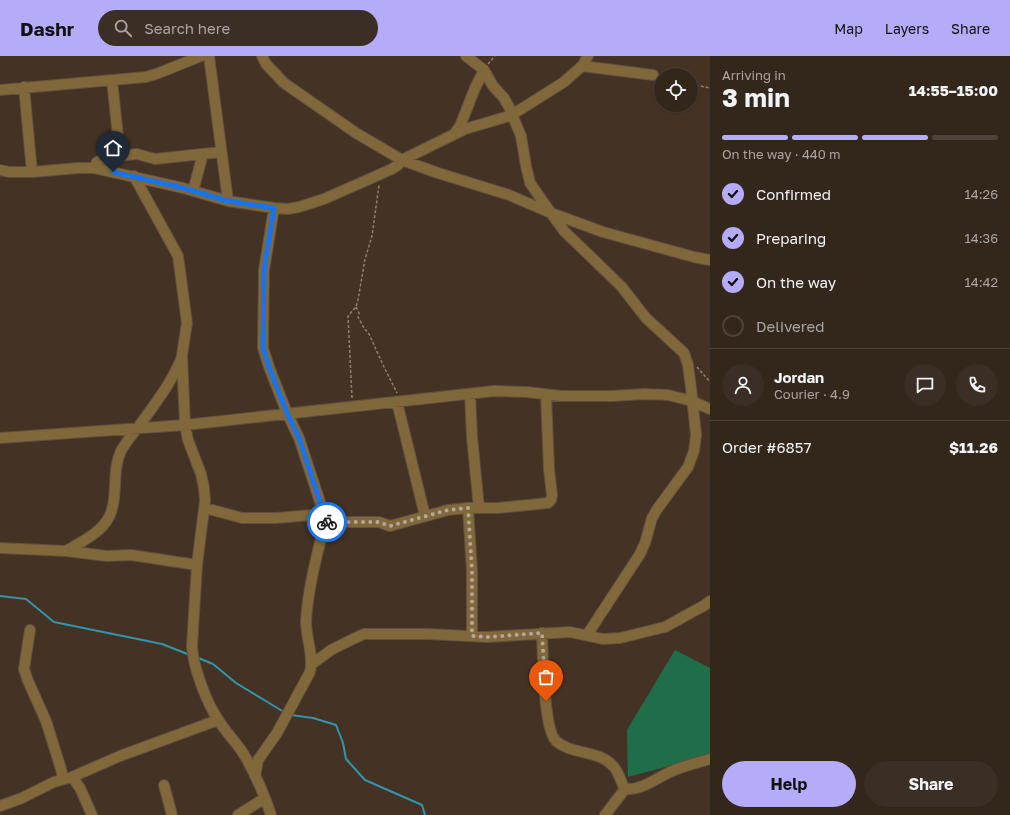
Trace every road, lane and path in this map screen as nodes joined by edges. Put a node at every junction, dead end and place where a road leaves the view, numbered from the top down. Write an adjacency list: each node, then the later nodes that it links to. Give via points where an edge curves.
1 (201, 56): 9 (street, via 146,77)
2 (209, 56): 16 (street)
3 (262, 56): 19 (street, via 284,83 356,134)
4 (466, 56): 7 (street)
5 (588, 56): 6 (street)
6 (582, 66): 8 (street); 14 (street, via 564,82)
7 (484, 70): 14 (street); 15 (street, via 474,88 460,126)
8 (653, 75)
9 (112, 80): 11 (street); 18 (street)
10 (698, 85): 12 (path)
11 (24, 87): 13 (street); 22 (street)
12 (710, 88)
13 (0, 90)
14 (512, 114): 15 (street); 28 (street, via 521,136 530,182)
15 (454, 134): 19 (street)
16 (222, 152): 17 (street); 26 (street)
17 (203, 154): 18 (street, via 155,159 137,154); 25 (street)
18 (120, 156): 20 (street, via 102,159)
19 (402, 160): 23 (street, via 398,165); 28 (street, via 438,174 509,195)
20 (94, 168): 22 (street); 24 (street)
21 (0, 170): 22 (street)
22 (32, 172)
23 (380, 174): 27 (street, via 313,203 288,209); 30 (path, via 372,236)
24 (134, 176): 25 (street); 31 (street, via 178,256 186,323)
25 (194, 191): 26 (street)
26 (228, 201): 27 (street)
27 (274, 208): 38 (street, via 264,270 263,348)
28 (551, 213): 29 (street, via 602,232); 34 (street, via 564,231 621,286 646,318 684,353)
29 (710, 260)
30 (356, 307): 35 (path, via 358,317 369,334); 36 (path, via 348,316)
31 (182, 355): 39 (street); 40 (street, via 175,374)
32 (470, 394): 33 (street, via 494,391); 35 (street); 44 (street)
33 (546, 395): 34 (street, via 645,394 668,395); 44 (street, via 551,500 548,503)
34 (692, 401): 37 (street); 54 (street, via 696,435 688,467 652,518 640,554)
35 (400, 402): 36 (street); 45 (street)
36 (352, 408): 38 (street)
37 (710, 409)
38 (287, 413): 39 (street); 46 (street, via 299,438)
39 (185, 425): 40 (street); 42 (street, via 203,481)
40 (137, 429): 41 (street); 48 (street, via 118,459 114,503 109,517 102,528)
41 (0, 438)
42 (205, 508): 46 (street, via 242,518); 49 (street)
43 (468, 508): 44 (street); 45 (street); 53 (street, via 472,571)
44 (479, 508)
45 (425, 516): 46 (street, via 390,526 379,522)
46 (324, 518): 55 (street, via 307,617)
47 (0, 548): 48 (street)
48 (66, 551): 49 (street, via 107,556 131,555)
49 (197, 564): 56 (street, via 192,656 204,691)
50 (710, 601): 54 (street, via 665,627 620,638 603,639)
51 (30, 630): 61 (street, via 24,669)
52 (542, 633): 53 (street); 54 (street, via 570,632); 63 (street, via 550,732 557,742 612,764)
53 (472, 636): 55 (street, via 364,634 331,650)
54 (587, 636)
55 (312, 664): 57 (street, via 288,715)
56 (218, 720): 58 (street); 61 (street)
57 (264, 751): 58 (street, via 256,756); 60 (street, via 258,760)
58 (246, 757): 60 (street)
59 (710, 759): 63 (street, via 675,769 638,788)
60 (255, 776): 64 (street)
61 (67, 778): 65 (street); 66 (street, via 80,788)
62 (164, 785): 67 (street)
63 (625, 789): 70 (street)
64 (265, 798): 68 (street); 69 (street)
65 (1, 807)
66 (92, 815)
67 (172, 815)
68 (238, 815)
69 (271, 815)
70 (605, 815)

